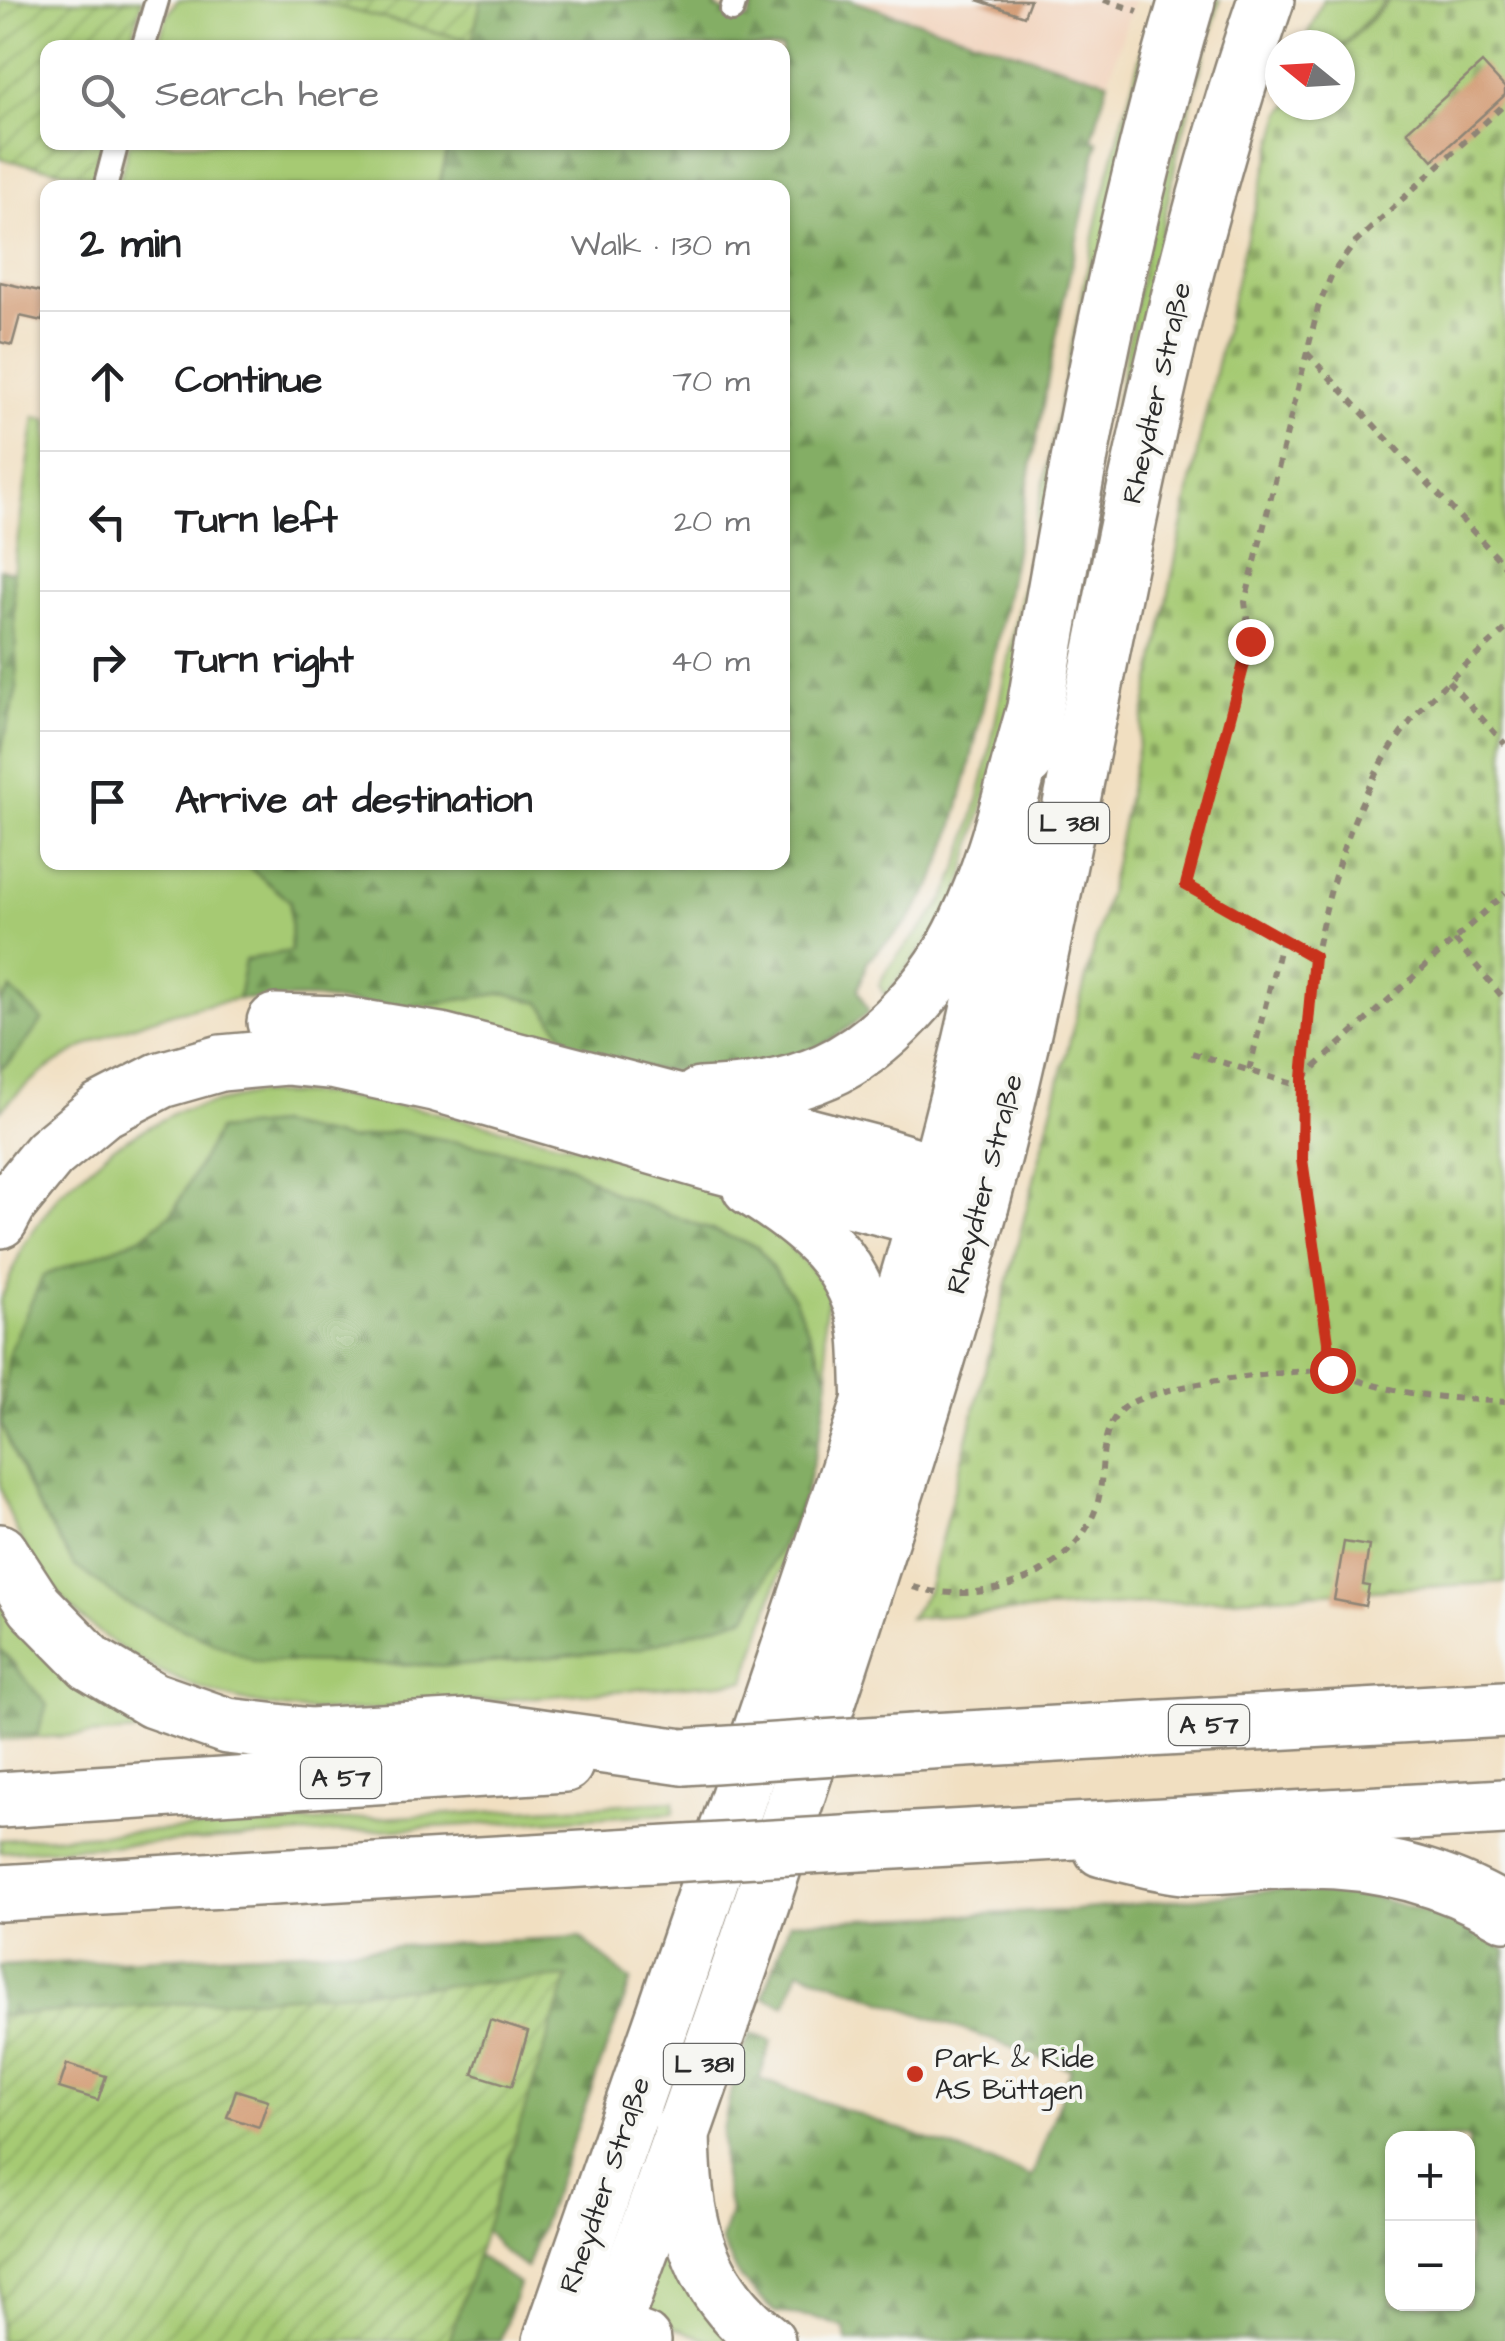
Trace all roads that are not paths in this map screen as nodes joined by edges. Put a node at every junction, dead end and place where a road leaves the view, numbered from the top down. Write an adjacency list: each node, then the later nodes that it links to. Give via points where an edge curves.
1 (157, 0): 4 (lane)
2 (1266, 0): 12 (main road, Rheydter Straße / L 381, via 1219,143 1149,417 1042,954)
3 (1164, 6): 7 (main road, Rheydter Straße / L 381, via 1150,126)
4 (145, 40)
5 (115, 150): 6 (lane)
6 (106, 180)
7 (1033, 714): 8 (main road, via 966,926 928,988 891,1028 828,1071 764,1091); 11 (main road, Rheydter Straße / L 381, via 995,941)
8 (642, 1094): 9 (main road, via 441,1041 340,1024 219,1028 154,1045 86,1082 29,1129); 11 (main road)
9 (0, 1164)
10 (714, 1164): 11 (main road); 13 (main road, via 434,1083 286,1057 222,1063 160,1080 101,1112 49,1154); 14 (main road, via 828,1244 859,1298 868,1334)
11 (933, 1196): 12 (main road); 14 (main road, Rheydter Straße / L 381)
12 (980, 1208): 23 (main road, Rheydter Straße / L 381, via 864,1592)
13 (0, 1220)
14 (870, 1408): 24 (main road, Rheydter Straße / L 381)
15 (0, 1552): 17 (main road, via 35,1606 91,1663 153,1700 227,1726 310,1736 470,1727)
16 (1505, 1709): 17 (main road, A 57, bridge)
17 (682, 1756): 18 (main road, A 57)
18 (0, 1800)
19 (1505, 1807): 20 (main road)
20 (1030, 1834): 21 (main road, bridge); 22 (main road, via 1184,1866 1372,1864 1429,1877)
21 (0, 1893)
22 (1505, 1912)
23 (682, 2129): 24 (main road, Rheydter Straße / L 381); 25 (main road, via 690,2232 727,2302)
24 (589, 2337)
25 (766, 2341)

